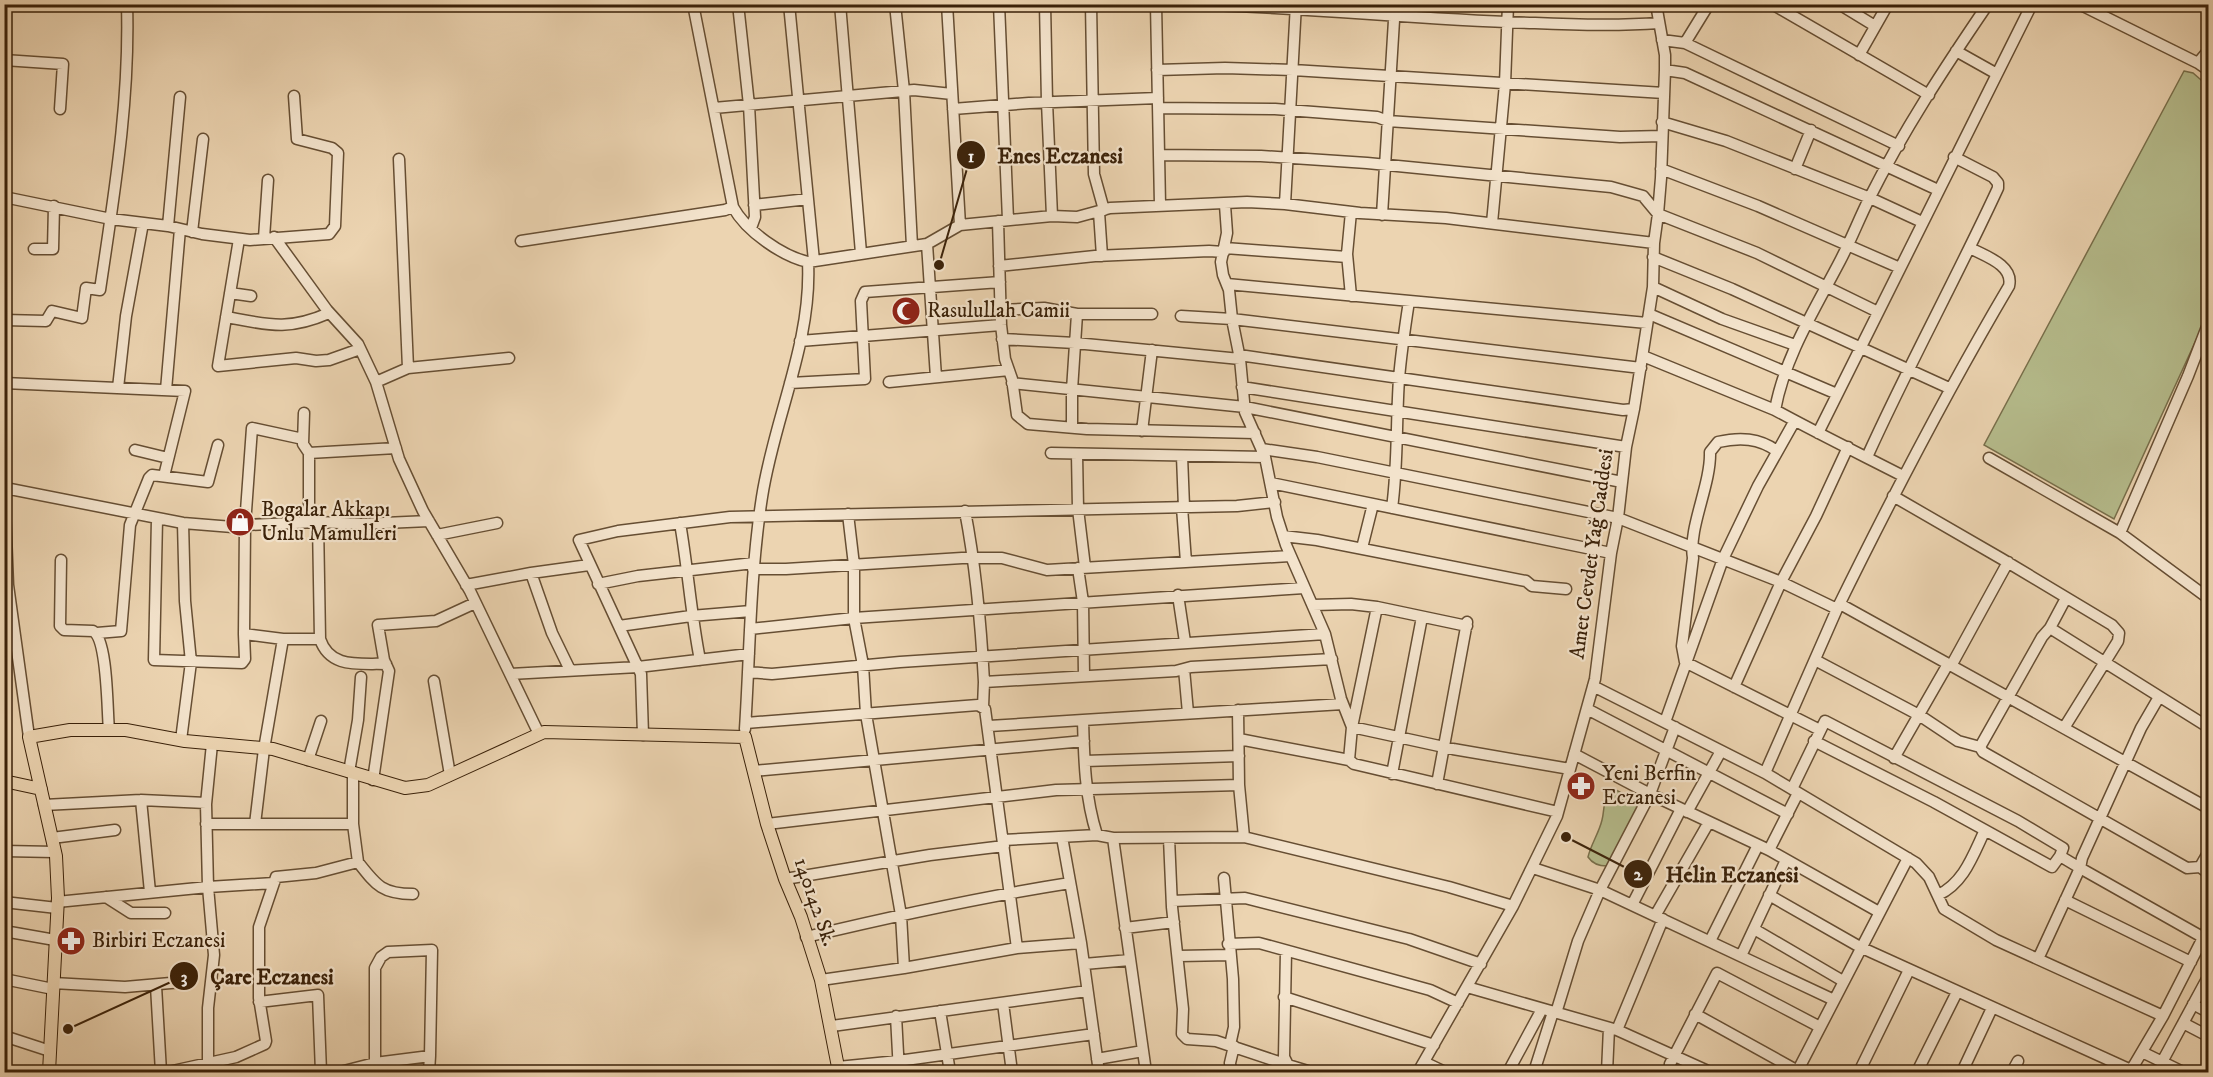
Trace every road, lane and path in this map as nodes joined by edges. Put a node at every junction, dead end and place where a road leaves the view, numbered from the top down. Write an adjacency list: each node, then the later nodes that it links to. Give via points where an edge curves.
1 (127, 4): 91 (street, via 128,66)
2 (693, 4): 55 (street)
3 (738, 4): 53 (street)
4 (789, 4): 49 (street)
5 (840, 4): 45 (street)
6 (895, 4): 42 (street)
7 (947, 4): 44 (street)
8 (999, 4): 54 (street)
9 (1046, 4): 51 (street)
10 (1091, 4): 50 (street)
11 (1156, 4): 35 (street)
12 (1169, 4): 22 (street)
13 (1508, 4): 25 (street)
14 (1656, 4): 26 (street, Amet Cevdet Yağ Caddesi)
15 (1709, 4): 29 (street)
16 (1772, 4): 23 (street)
17 (1839, 4): 27 (street)
18 (1888, 4): 27 (street)
19 (1988, 4): 30 (street)
20 (2032, 4): 39 (street)
21 (2079, 4): 34 (street)
22 (1296, 6): 24 (street); 36 (street)
23 (1787, 8): 32 (street)
24 (1394, 10): 25 (street); 40 (street)
25 (1508, 23): 26 (street); 41 (street)
26 (1659, 23): 28 (street, Amet Cevdet Yağ Caddesi)
27 (1875, 26): 32 (street)
28 (1662, 40): 29 (street); 37 (street, Amet Cevdet Yağ Caddesi)
29 (1685, 43): 65 (street)
30 (1956, 51): 39 (street); 46 (street)
31 (2208, 51): 34 (street)
32 (1858, 55): 46 (street)
33 (4, 60): 56 (street, via 63,64)
34 (2198, 63): 38 (street)
35 (1157, 70): 36 (street); 52 (street)
36 (1293, 70): 40 (street); 58 (street)
37 (1665, 70): 43 (street, Amet Cevdet Yağ Caddesi); 62 (street, via 1684,73)
38 (2208, 70)
39 (1997, 74): 67 (street)
40 (1392, 76): 41 (street); 59 (street)
41 (1505, 84): 43 (street); 61 (street)
42 (904, 91): 44 (street); 45 (street); 107 (street)
43 (1664, 93): 60 (street, Amet Cevdet Yağ Caddesi)
44 (952, 94): 57 (street)
45 (848, 95): 49 (street); 111 (street)
46 (1929, 95): 65 (street)
47 (294, 96): 101 (street, via 297,140 338,153 335,226 329,234)
48 (180, 97): 97 (street)
49 (798, 100): 53 (street); 79 (street)
50 (1093, 100): 51 (street); 52 (street); 86 (street, via 1094,174)
51 (1047, 102): 54 (street); 90 (street)
52 (1158, 103): 58 (street); 66 (street)
53 (749, 105): 55 (street); 81 (street)
54 (1002, 105): 57 (street); 92 (street)
55 (714, 108): 85 (street)
56 (60, 109)
57 (953, 109): 96 (street)
58 (1291, 111): 59 (street); 69 (street)
59 (1388, 121): 61 (street); 70 (street)
60 (1662, 122): 63 (street, Amet Cevdet Yağ Caddesi); 73 (street, via 1726,141)
61 (1502, 127): 63 (street, via 1620,137); 74 (street)
62 (1811, 130): 71 (street); 73 (street)
63 (1662, 136): 72 (street, Amet Cevdet Yağ Caddesi)
64 (203, 139): 100 (street)
65 (1899, 146): 71 (street)
66 (1159, 155): 69 (street); 82 (street)
67 (1954, 157): 76 (street); 108 (street, via 1998,183)
68 (399, 159): 153 (street)
69 (1288, 159): 70 (street); 80 (street)
70 (1385, 165): 74 (street); 88 (street)
71 (1887, 168): 76 (street); 78 (street)
72 (1661, 169): 89 (street, Amet Cevdet Yağ Caddesi); 106 (street)
73 (1795, 169): 78 (street)
74 (1498, 175): 89 (street, via 1628,191 1643,196); 95 (street)
75 (268, 180): 101 (street)
76 (1938, 190): 93 (street)
77 (4, 197): 84 (street)
78 (1870, 198): 93 (street); 106 (street)
79 (808, 199): 81 (street); 115 (street)
80 (1285, 204): 83 (street); 87 (street)
81 (754, 205): 98 (street)
82 (1160, 205): 83 (street); 86 (street)
83 (1225, 205): 110 (street)
84 (54, 206): 91 (street); 109 (street, via 53,249)
85 (733, 207): 98 (street); 103 (street)
86 (1102, 211): 90 (street); 112 (street)
87 (1351, 212): 88 (street); 113 (street)
88 (1382, 214): 95 (street)
89 (1658, 214): 104 (street, Amet Cevdet Yağ Caddesi); 122 (street, via 1757,253)
90 (1052, 216): 92 (street)
91 (111, 219): 94 (street); 136 (street, via 100,290 86,288 82,318 52,311 46,321)
92 (1003, 221): 96 (street); 116 (street)
93 (1922, 222): 117 (street)
94 (143, 223): 97 (street); 166 (street)
95 (1492, 223): 104 (street)
96 (960, 225): 105 (street)
97 (168, 226): 99 (street)
98 (751, 228): 115 (street, via 780,251)
99 (180, 229): 100 (street); 168 (street)
100 (192, 232): 102 (street)
101 (269, 237): 102 (street); 128 (street)
102 (239, 239): 123 (street)
103 (521, 241)
104 (1654, 243): 114 (street, Amet Cevdet Yağ Caddesi)
105 (927, 244): 107 (street); 120 (street)
106 (1849, 244): 117 (street); 122 (street)
107 (912, 246): 111 (street)
108 (1970, 248): 155 (street); 167 (street, via 2006,268 2010,282)
109 (34, 249)
110 (1225, 250): 112 (street); 113 (street); 119 (street, via 1221,262)
111 (861, 253): 115 (street)
112 (1102, 256): 116 (street)
113 (1347, 257): 125 (street)
114 (1653, 257): 121 (street, Amet Cevdet Yağ Caddesi); 137 (street)
115 (811, 261): 143 (street)
116 (999, 266): 118 (street)
117 (1900, 268): 129 (street)
118 (1000, 282): 120 (street); 127 (street)
119 (1227, 284): 125 (street); 134 (street)
120 (932, 287): 140 (street); 141 (street, via 865,292 861,301)
121 (1653, 287): 135 (street, Amet Cevdet Yağ Caddesi); 146 (street, via 1722,319)
122 (1826, 288): 129 (street); 137 (street)
123 (230, 293): 124 (street); 133 (street)
124 (251, 296)
125 (1351, 296): 126 (street)
126 (1409, 301): 135 (street); 144 (street)
127 (1000, 310): 130 (street, via 1044,308); 139 (street)
128 (329, 312): 133 (street, via 309,322 279,326); 148 (street)
129 (1878, 312): 147 (street)
130 (1077, 314): 131 (street); 145 (street)
131 (1152, 314)
132 (1181, 316): 134 (street)
133 (226, 317): 148 (street, via 218,366 296,358 329,360)
134 (1232, 319): 144 (street); 151 (street)
135 (1648, 319): 150 (street, Amet Cevdet Yağ Caddesi); 157 (street)
136 (4, 320)
137 (1807, 324): 146 (street); 147 (street)
138 (2208, 324): 224 (street)
139 (1001, 325): 140 (street); 142 (street)
140 (934, 330): 141 (street); 158 (street)
141 (864, 336): 143 (street); 163 (street, via 865,379)
142 (1002, 339): 145 (street); 156 (street)
143 (801, 340): 163 (street)
144 (1404, 340): 154 (street); 159 (street)
145 (1075, 343): 149 (street); 169 (street)
146 (1796, 345): 157 (street)
147 (1860, 348): 155 (street); 170 (street)
148 (360, 349): 160 (street)
149 (1152, 350): 151 (street); 171 (street)
150 (1642, 356): 154 (street, Amet Cevdet Yağ Caddesi); 174 (street)
151 (1240, 357): 159 (street); 165 (street)
152 (509, 358): 153 (street)
153 (408, 368): 160 (street)
154 (1641, 369): 173 (street, Amet Cevdet Yağ Caddesi)
155 (1908, 369): 167 (street); 195 (street)
156 (1009, 370): 158 (street); 164 (street)
157 (1785, 371): 170 (street); 174 (street)
158 (936, 378): 161 (street)
159 (1399, 378): 173 (street); 175 (street)
160 (376, 382): 187 (street)
161 (889, 382)
162 (4, 383): 166 (street)
163 (790, 383): 214 (street)
164 (1012, 383): 169 (street); 178 (street, via 1017,415 1028,424)
165 (1242, 387): 172 (street); 175 (street)
166 (118, 388): 168 (street)
167 (1949, 388): 200 (street)
168 (166, 390): 196 (street, via 185,391)
169 (1072, 390): 171 (street); 178 (street)
170 (1837, 394): 181 (street)
171 (1148, 396): 172 (street); 179 (street)
172 (1245, 407): 180 (street); 182 (street)
173 (1634, 409): 185 (street, Amet Cevdet Yağ Caddesi)
174 (1775, 410): 177 (street)
175 (1397, 411): 182 (street); 185 (street)
176 (304, 413): 183 (street)
177 (1794, 422): 181 (street); 189 (street)
178 (1072, 428): 179 (street)
179 (1142, 431): 180 (street)
180 (1255, 433): 192 (street)
181 (1818, 433): 186 (street)
182 (1396, 438): 198 (street); 201 (street)
183 (303, 439): 190 (street); 222 (street, via 252,428)
184 (218, 445): 199 (street, via 208,482)
185 (1626, 447): 201 (street, Amet Cevdet Yağ Caddesi)
186 (1848, 447): 195 (street); 242 (street)
187 (396, 448): 190 (street); 217 (street)
188 (135, 450): 196 (street)
189 (1778, 451): 227 (street, via 1747,439 1714,445); 232 (street)
190 (309, 453): 218 (street)
191 (1051, 453): 193 (street)
192 (1264, 453): 194 (street); 198 (street); 203 (street)
193 (1077, 454): 194 (street); 210 (street)
194 (1182, 456): 208 (street)
195 (1867, 457): 200 (street)
196 (168, 458): 199 (street)
197 (1989, 458): 224 (street)
198 (1397, 473): 209 (street); 215 (street)
199 (164, 476): 212 (street, via 149,478)
200 (1903, 476): 205 (street)
201 (1622, 482): 215 (street, Amet Cevdet Yağ Caddesi)
202 (4, 483): 204 (street)
203 (1272, 483): 206 (street); 207 (street)
204 (5, 488): 212 (street); 223 (street)
205 (1893, 496): 235 (street); 253 (street)
206 (1275, 502): 208 (street); 226 (street)
207 (1373, 504): 209 (street); 228 (street)
208 (1183, 507): 210 (street); 234 (street)
209 (1392, 508): 229 (street)
210 (1078, 509): 211 (street); 239 (street)
211 (965, 511): 213 (street); 231 (street)
212 (134, 513): 216 (street); 263 (street, via 129,525 121,631)
213 (848, 514): 214 (street); 237 (street)
214 (759, 517): 221 (street); 238 (street)
215 (1618, 518): 227 (street); 229 (street, Amet Cevdet Yağ Caddesi)
216 (157, 519): 219 (street); 275 (street, via 154,660)
217 (429, 521): 218 (street); 225 (street)
218 (313, 522): 222 (street); 267 (street)
219 (183, 523): 222 (street); 275 (street)
220 (497, 523): 225 (street)
221 (680, 523): 236 (street, via 579,540); 240 (street)
222 (245, 526): 264 (street)
223 (5, 530): 314 (street, via 8,585)
224 (2120, 532): 249 (street)
225 (437, 535): 244 (street)
226 (1283, 536): 228 (street); 230 (street)
227 (1691, 546): 232 (street); 276 (street, via 1693,558 1682,646)
228 (1362, 548): 246 (street, via 1526,581 1532,586)
229 (1611, 553): 290 (street, Amet Cevdet Yağ Caddesi)
230 (1290, 556): 234 (street); 245 (street)
231 (974, 558): 237 (street); 239 (street, via 1002,558 1047,570); 255 (street)
232 (1723, 559): 242 (street); 276 (street)
233 (61, 560): 263 (street, via 60,626 64,630)
234 (1186, 562): 239 (street)
235 (2008, 562): 248 (street); 280 (street)
236 (589, 564): 241 (street); 243 (street)
237 (854, 565): 238 (street, via 786,569); 259 (street)
238 (754, 566): 240 (street); 256 (street)
239 (1082, 568): 250 (street)
240 (688, 570): 243 (street); 257 (street)
241 (531, 573): 244 (street); 283 (street)
242 (1781, 582): 253 (street); 291 (street)
243 (598, 584): 260 (street)
244 (466, 585): 251 (street)
245 (1304, 588): 247 (street); 252 (street)
246 (1566, 589)
247 (1178, 595): 250 (street); 268 (street)
248 (2066, 598): 261 (street); 277 (street, via 2120,633)
249 (2208, 598)
250 (1083, 602): 255 (street); 269 (street)
251 (475, 603): 278 (street, via 436,621 378,625); 285 (street)
252 (1312, 605): 254 (street); 265 (street)
253 (1839, 606): 274 (street); 280 (street)
254 (1377, 607): 258 (street); 307 (street)
255 (980, 609): 259 (street); 271 (street)
256 (751, 611): 257 (street); 262 (street)
257 (691, 616): 260 (street); 273 (street)
258 (1422, 617): 315 (street); 322 (street, via 1467,624)
259 (854, 618): 262 (street); 279 (street)
260 (619, 627): 281 (street)
261 (2050, 628): 277 (street); 293 (street)
262 (750, 629): 270 (street)
263 (97, 633): 310 (street, via 104,654)
264 (244, 634): 266 (street); 275 (street, via 242,663)
265 (1325, 634): 268 (street); 272 (street)
266 (283, 639): 267 (street); 324 (street)
267 (320, 639): 278 (street, via 324,651 342,662)
268 (1185, 642): 269 (street)
269 (1085, 648): 271 (street); 286 (street)
270 (749, 654): 273 (street); 284 (street)
271 (983, 656): 279 (street); 289 (street)
272 (1332, 658): 282 (street); 294 (street)
273 (700, 660): 281 (street)
274 (1815, 660): 300 (street); 301 (street)
275 (191, 662): 317 (street)
276 (1685, 662): 291 (street); 305 (street)
277 (2104, 662): 292 (street); 309 (street)
278 (386, 664): 343 (street, via 389,671)
279 (862, 665): 284 (street, via 772,674); 299 (street)
280 (1949, 665): 293 (street); 301 (street)
281 (638, 667): 283 (street); 313 (street)
282 (1184, 669): 286 (street); 298 (street)
283 (570, 670): 285 (street)
284 (748, 672): 304 (street)
285 (510, 674): 312 (street)
286 (1084, 675): 289 (street)
287 (361, 677): 339 (street)
288 (434, 681): 342 (street)
289 (984, 682): 295 (street)
290 (1593, 686): 296 (street, Amet Cevdet Yağ Caddesi); 305 (street)
291 (1734, 687): 300 (street)
292 (2158, 697): 308 (street); 335 (street)
293 (2009, 698): 309 (street); 323 (street)
294 (1343, 704): 297 (street); 307 (street)
295 (983, 707): 299 (street); 306 (street)
296 (1587, 709): 326 (street); 328 (street, Amet Cevdet Yağ Caddesi)
297 (1238, 710): 298 (street); 316 (street)
298 (1188, 713): 302 (street)
299 (866, 714): 304 (street); 331 (street)
300 (1791, 715): 311 (street); 340 (street)
301 (1919, 715): 323 (street, via 1958,741); 330 (street)
302 (1083, 720): 306 (street); 319 (street)
303 (321, 721): 332 (street)
304 (746, 723): 318 (street)
305 (1670, 724): 326 (street); 327 (street)
306 (989, 726): 325 (street)
307 (1352, 727): 315 (street); 333 (street)
308 (2208, 727)
309 (2064, 728): 335 (street)
310 (109, 730): 314 (main road, via 70,730); 317 (main road)
311 (1820, 730): 320 (street); 330 (street, via 1825,721)
312 (539, 734): 313 (main road); 342 (main road)
313 (643, 735): 318 (main road)
314 (29, 737): 347 (main road)
315 (1399, 737): 322 (street); 341 (street)
316 (1239, 739): 329 (street); 333 (street)
317 (181, 740): 321 (main road)
318 (746, 741): 337 (main road, 140142 Sk.)
319 (1083, 741): 325 (street); 334 (street)
320 (1814, 741): 349 (street); 367 (street)
321 (212, 744): 324 (main road); 353 (street)
322 (1445, 747): 336 (street); 345 (street)
323 (1980, 747): 360 (street, via 1993,759)
324 (264, 749): 332 (main road); 363 (street)
325 (992, 750): 331 (street); 351 (street)
326 (1666, 751): 338 (street); 350 (street)
327 (1721, 751): 338 (street); 340 (street)
328 (1574, 754): 336 (street, Amet Cevdet Yağ Caddesi); 350 (street)
329 (1239, 756): 334 (street); 346 (street)
330 (1894, 758): 380 (street, via 2063,848)
331 (874, 759): 337 (street); 356 (street)
332 (308, 760): 339 (main road)
333 (1349, 760): 341 (street)
334 (1085, 761): 348 (street)
335 (2127, 763): 355 (street); 360 (street)
336 (1570, 769): 358 (street, Amet Cevdet Yağ Caddesi)
337 (754, 771): 365 (main road, 140142 Sk.)
338 (1709, 772): 357 (street); 359 (street)
339 (351, 773): 343 (main road); 364 (street)
340 (1765, 773): 349 (street)
341 (1392, 774): 345 (street)
342 (450, 775): 343 (main road, via 428,785 405,788)
343 (373, 780)
344 (4, 781): 347 (main road)
345 (1437, 784): 358 (street)
346 (1239, 785): 348 (street); 370 (street)
347 (41, 789): 354 (main road)
348 (1087, 791): 351 (street); 368 (street)
349 (1795, 791): 359 (street); 381 (street)
350 (1650, 794): 357 (street); 393 (street)
351 (998, 796): 356 (street); 374 (street)
352 (141, 800): 353 (street); 354 (street); 394 (street)
353 (206, 802): 362 (street)
354 (44, 805): 371 (main road)
355 (2208, 808)
356 (883, 810): 365 (street); 384 (street)
357 (1684, 811): 361 (street); 405 (street)
358 (1558, 812): 385 (street, Amet Cevdet Yağ Caddesi)
359 (1788, 814): 376 (street)
360 (2101, 819): 386 (street); 387 (street, via 2187,868)
361 (1709, 822): 375 (street); 410 (street)
362 (206, 824): 363 (street); 392 (street)
363 (255, 824): 364 (street)
364 (353, 824): 383 (street)
365 (767, 824): 389 (main road, 140142 Sk.)
366 (115, 830): 371 (street)
367 (1985, 830): 380 (street, via 2052,867); 398 (street, via 1962,876)
368 (1097, 835): 369 (street); 372 (street)
369 (1062, 837): 374 (street); 391 (street)
370 (1244, 837): 373 (street); 406 (street)
371 (52, 838): 378 (main road)
372 (1113, 838): 373 (street); 412 (street)
373 (1169, 838): 403 (street)
374 (1004, 843): 384 (street); 395 (street)
375 (1758, 845): 376 (street); 417 (street)
376 (1769, 850): 382 (street)
377 (4, 851): 378 (street)
378 (55, 852): 404 (main road)
379 (2208, 853): 387 (street)
380 (2060, 856): 386 (street)
381 (1908, 858): 398 (street, via 1929,877); 407 (street)
382 (1786, 860): 397 (street); 407 (street)
383 (358, 862): 390 (street, via 316,873 276,877); 396 (street, via 389,892)
384 (891, 862): 389 (street); 409 (street)
385 (1533, 868): 393 (street); 406 (street, Amet Cevdet Yağ Caddesi)
386 (2080, 868): 401 (street); 418 (street)
387 (2204, 870)
388 (1224, 878): 400 (street)
389 (785, 879): 415 (main road, 140142 Sk.)
390 (274, 883): 392 (street); 445 (street, via 259,927)
391 (1070, 883): 395 (street); 419 (street)
392 (208, 887): 394 (street); 477 (street, via 214,955 208,1008)
393 (1600, 890): 405 (street); 451 (street)
394 (150, 892): 399 (street)
395 (1010, 893): 409 (street); 421 (street)
396 (413, 894)
397 (1769, 895): 413 (street); 420 (street)
398 (1938, 895): 426 (street, via 1944,909)
399 (106, 897): 404 (street); 408 (street, via 131,913)
400 (1226, 898): 403 (street); 422 (street); 430 (street, via 1245,898 1409,939)
401 (2065, 900): 426 (street); 428 (street)
402 (4, 902): 404 (street)
403 (1172, 902): 411 (street)
404 (57, 905): 416 (main road)
405 (1632, 905): 410 (street)
406 (1514, 906): 430 (street, Amet Cevdet Yağ Caddesi)
407 (1879, 912): 420 (street)
408 (165, 913)
409 (902, 915): 415 (street); 431 (street)
410 (1659, 917): 417 (street); 459 (street)
411 (1174, 922): 412 (street); 425 (street)
412 (1125, 928): 427 (street)
413 (1754, 929): 424 (street); 436 (street)
414 (4, 931): 416 (street)
415 (806, 937): 434 (main road, 140142 Sk.)
416 (56, 940): 438 (main road)
417 (1710, 941): 424 (street)
418 (2205, 942): 428 (street)
419 (1081, 944): 421 (street); 429 (street)
420 (1860, 947): 432 (street); 436 (street)
421 (1017, 948): 431 (street)
422 (1229, 949): 423 (street, via 1259,943); 425 (street); 463 (street, via 1233,979)
423 (1286, 951): 443 (street); 447 (street, via 1430,990)
424 (1741, 956): 444 (street)
425 (1179, 957): 463 (street, via 1182,1034 1186,1038)
426 (2038, 959): 455 (street)
427 (1130, 960): 429 (street); 467 (street)
428 (2191, 962): 455 (street)
429 (1084, 964): 441 (street)
430 (1481, 964): 440 (street, Amet Cevdet Yağ Caddesi)
431 (904, 968): 434 (street)
432 (1909, 970): 442 (street); 503 (street)
433 (4, 979): 438 (street)
434 (821, 980): 457 (main road, 140142 Sk.)
435 (2208, 980): 448 (street)
436 (1843, 981): 444 (street)
437 (182, 982): 439 (street)
438 (53, 986): 439 (street); 466 (main road)
439 (156, 986): 484 (street)
440 (1467, 987): 447 (street, Amet Cevdet Yağ Caddesi); 451 (street)
441 (1087, 991): 446 (street); 460 (street)
442 (1957, 992): 449 (street); 481 (street)
443 (1284, 997): 465 (street); 478 (street, via 1283,1050)
444 (1834, 1000): 458 (street)
445 (259, 1002): 477 (street, via 265,1044); 486 (street, via 318,995)
446 (1004, 1003): 450 (street); 464 (street)
447 (1458, 1003): 465 (street, Amet Cevdet Yağ Caddesi)
448 (2193, 1004): 452 (street); 456 (street)
449 (1992, 1008): 482 (street); 504 (street)
450 (940, 1011): 454 (street); 469 (street)
451 (1550, 1011): 459 (street); 497 (street); 498 (street)
452 (2208, 1012)
453 (1695, 1014): 458 (street, via 1717,973); 471 (street); 502 (street)
454 (896, 1016): 457 (street); 479 (street)
455 (2163, 1016): 468 (street)
456 (2183, 1023): 462 (street); 475 (street)
457 (832, 1026): 480 (main road, 140142 Sk.)
458 (1820, 1027): 502 (street)
459 (1613, 1029): 471 (street); 499 (street)
460 (1094, 1034): 464 (street); 472 (street)
461 (4, 1035): 466 (street)
462 (2208, 1036)
463 (1232, 1045): 478 (street); 493 (street)
464 (1009, 1046): 469 (street); 490 (street)
465 (1434, 1046): 474 (street, Amet Cevdet Yağ Caddesi)
466 (50, 1051): 483 (main road)
467 (1143, 1051): 472 (street); 492 (street)
468 (2142, 1052): 475 (street); 482 (street)
469 (947, 1054): 479 (street); 489 (street)
470 (430, 1056): 476 (street); 476 (street, via 432,950 388,952 375,968); 488 (street)
471 (1674, 1056): 500 (street); 501 (street)
472 (1097, 1059): 491 (street)
473 (2018, 1061): 505 (street)
474 (1424, 1062): 495 (street, Amet Cevdet Yağ Caddesi); 496 (street)
475 (2162, 1062): 506 (street)
476 (375, 1063): 487 (street)
477 (208, 1064): 485 (street)
478 (1288, 1065): 494 (street)
479 (899, 1067): 480 (street)
480 (839, 1070)
481 (1921, 1071)
482 (2131, 1071)
483 (49, 1072)
484 (161, 1072)
485 (168, 1072)
486 (321, 1072)
487 (340, 1072)
488 (429, 1072)
489 (950, 1072)
490 (1012, 1072)
491 (1099, 1072)
492 (1146, 1072)
493 (1231, 1072)
494 (1311, 1072)
495 (1418, 1072)
496 (1445, 1072)
497 (1508, 1072)
498 (1534, 1072)
499 (1607, 1072)
500 (1669, 1072)
501 (1710, 1072)
502 (1797, 1072)
503 (1859, 1072)
504 (1962, 1072)
505 (2012, 1072)
506 (2183, 1072)

